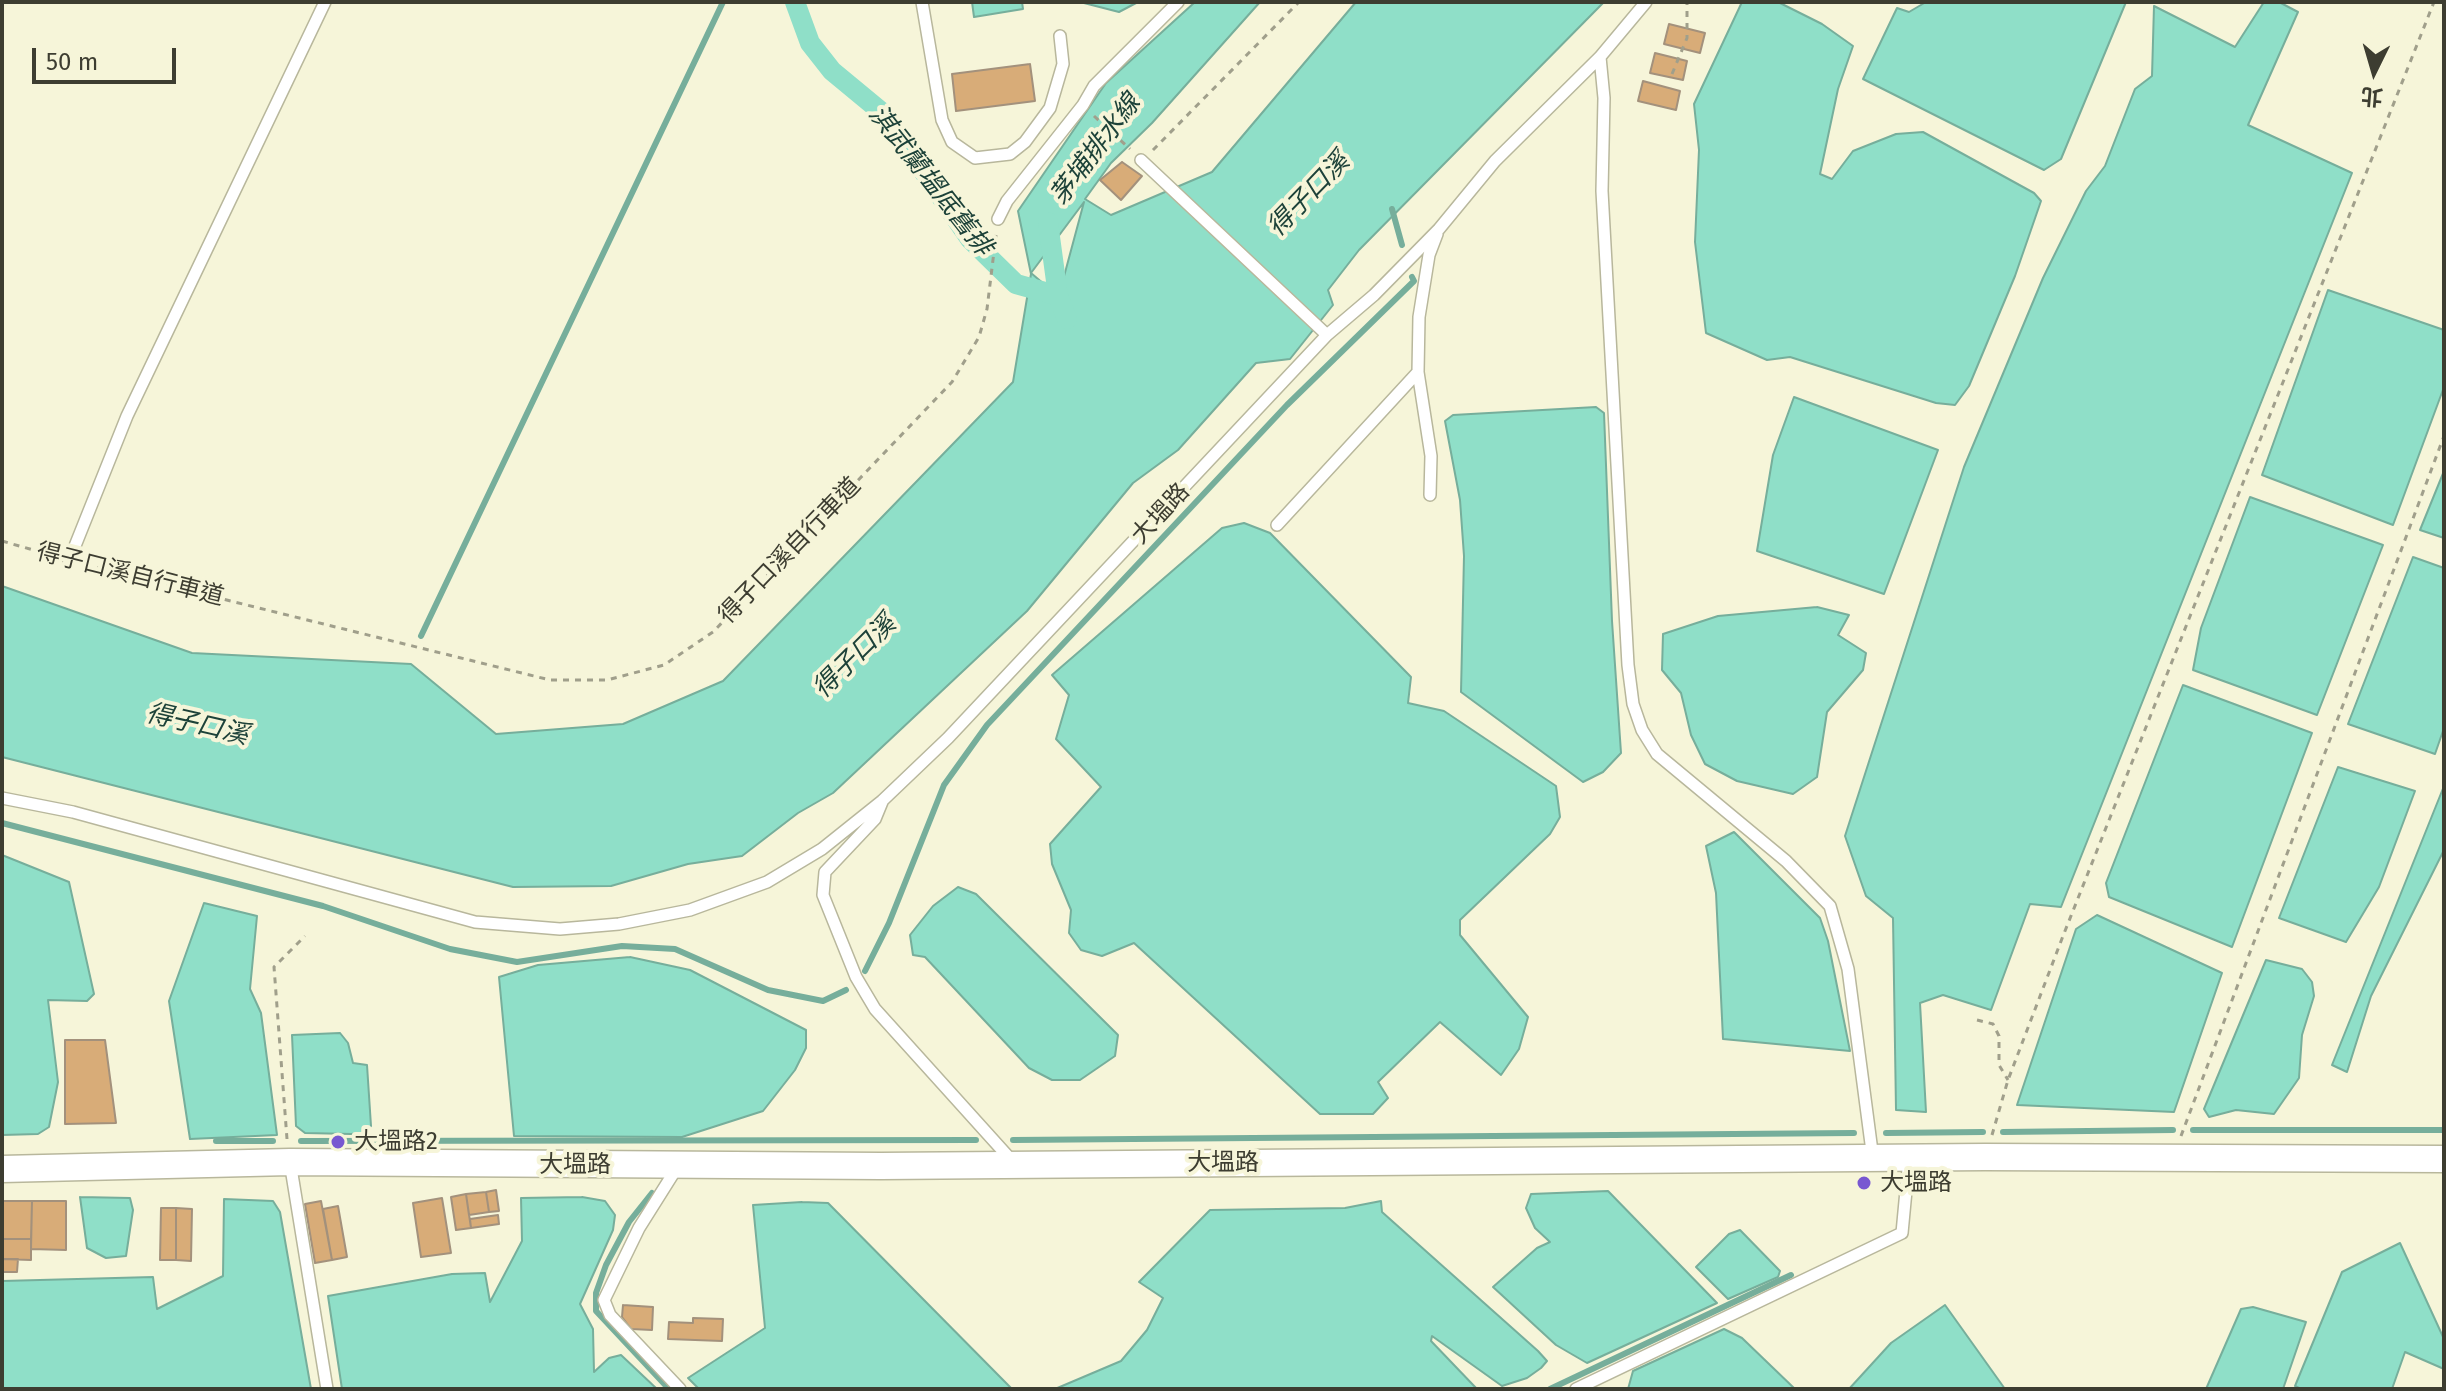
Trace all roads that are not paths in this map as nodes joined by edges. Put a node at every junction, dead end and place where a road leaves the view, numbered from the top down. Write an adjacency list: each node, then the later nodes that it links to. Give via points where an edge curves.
1 (325, 2): 14 (lane, via 127,416)
2 (922, 2): 5 (lane, via 942,120 952,142 975,158 1010,154 1039,124 1050,108 1063,64)
3 (1178, 2): 8 (lane, via 1108,70)
4 (1646, 2): 6 (lane, 大塭路)
5 (1060, 36)
6 (1600, 57): 9 (lane, 大塭路, via 1495,161); 19 (lane, via 1602,191 1633,704 1657,754 1786,861 1830,906 1848,969)
7 (1141, 160): 10 (lane)
8 (998, 219)
9 (1439, 229): 10 (lane, 大塭路); 11 (lane, via 1419,317)
10 (1327, 335): 16 (lane, 大塭路, via 948,738)
11 (1418, 372): 12 (lane, via 1431,456); 13 (lane)
12 (1430, 495)
13 (1277, 525)
14 (69, 561)
15 (2, 798): 16 (lane, 大塭路, via 73,812 475,922 560,929 690,910 767,882 822,849)
16 (882, 801): 21 (lane, via 875,819 825,872 823,895 856,977 875,1009)
17 (1909, 1159): 18 (street, 大塭路); 19 (street, 大塭路); 26 (lane, via 1902,1233)
18 (2444, 1159)
19 (1873, 1160): 21 (street, 大塭路)
20 (290, 1162): 22 (street, 大塭路); 23 (street, 大塭路); 24 (lane)
21 (1015, 1164): 22 (street, 大塭路)
22 (678, 1166): 25 (lane, via 639,1228 604,1300 610,1315)
23 (2, 1169)
24 (327, 1389)
25 (680, 1389)
26 (1576, 1389)

